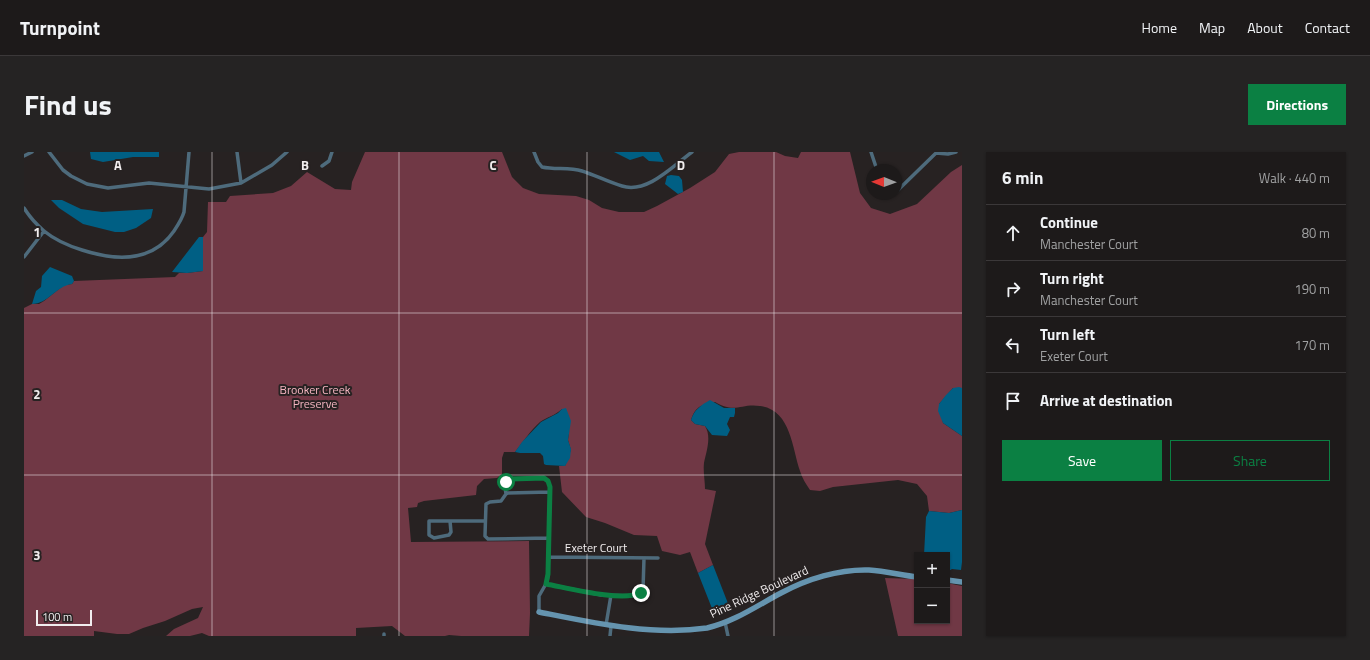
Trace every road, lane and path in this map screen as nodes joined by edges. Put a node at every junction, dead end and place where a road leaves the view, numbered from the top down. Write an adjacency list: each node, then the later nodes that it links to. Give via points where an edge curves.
1 (32, 152): 12 (street)
2 (49, 152): 17 (street, via 71,176 87,184 108,188 161,184)
3 (189, 152): 17 (street)
4 (237, 152): 15 (street)
5 (287, 152): 15 (street, via 272,165)
6 (332, 152): 14 (street, via 329,162)
7 (534, 152): 8 (street, via 542,167 578,170 633,188 652,182)
8 (692, 152)
9 (871, 152): 13 (street)
10 (956, 152): 11 (street)
11 (936, 153): 16 (street)
12 (24, 156)
13 (875, 164)
14 (322, 166)
15 (241, 183): 17 (street, via 209,189)
16 (902, 186)
17 (186, 188): 19 (street, via 182,218 170,237 158,248 146,254 131,258 103,256 66,245)
18 (24, 208): 19 (street)
19 (44, 231): 20 (street)
20 (24, 257)
21 (550, 492): 22 (street); 22 (street, via 548,481 544,478 510,479 504,487); 25 (street)
22 (506, 494): 24 (street, via 501,501 486,504)
23 (450, 521): 23 (street, via 429,521 429,535 434,538 449,535); 24 (street)
24 (485, 521): 25 (street, via 485,536 488,539)
25 (549, 538): 26 (street)
26 (548, 558): 27 (street, Exeter Court); 32 (street)
27 (644, 558): 28 (street, Exeter Court); 33 (street, Exeter Court, via 641,593 635,596)
28 (658, 558)
29 (914, 577): 35 (street, Pine Ridge Boulevard, via 868,570 819,577 782,592)
30 (950, 580): 31 (street)
31 (962, 582)
32 (546, 584): 33 (street, Exeter Court); 34 (street, via 539,596)
33 (611, 595): 36 (street)
34 (539, 612): 36 (street, Pine Ridge Boulevard)
35 (725, 622): 36 (street, Pine Ridge Boulevard, via 685,632 645,632); 38 (street)
36 (608, 626): 37 (street)
37 (610, 636)
38 (728, 636)

